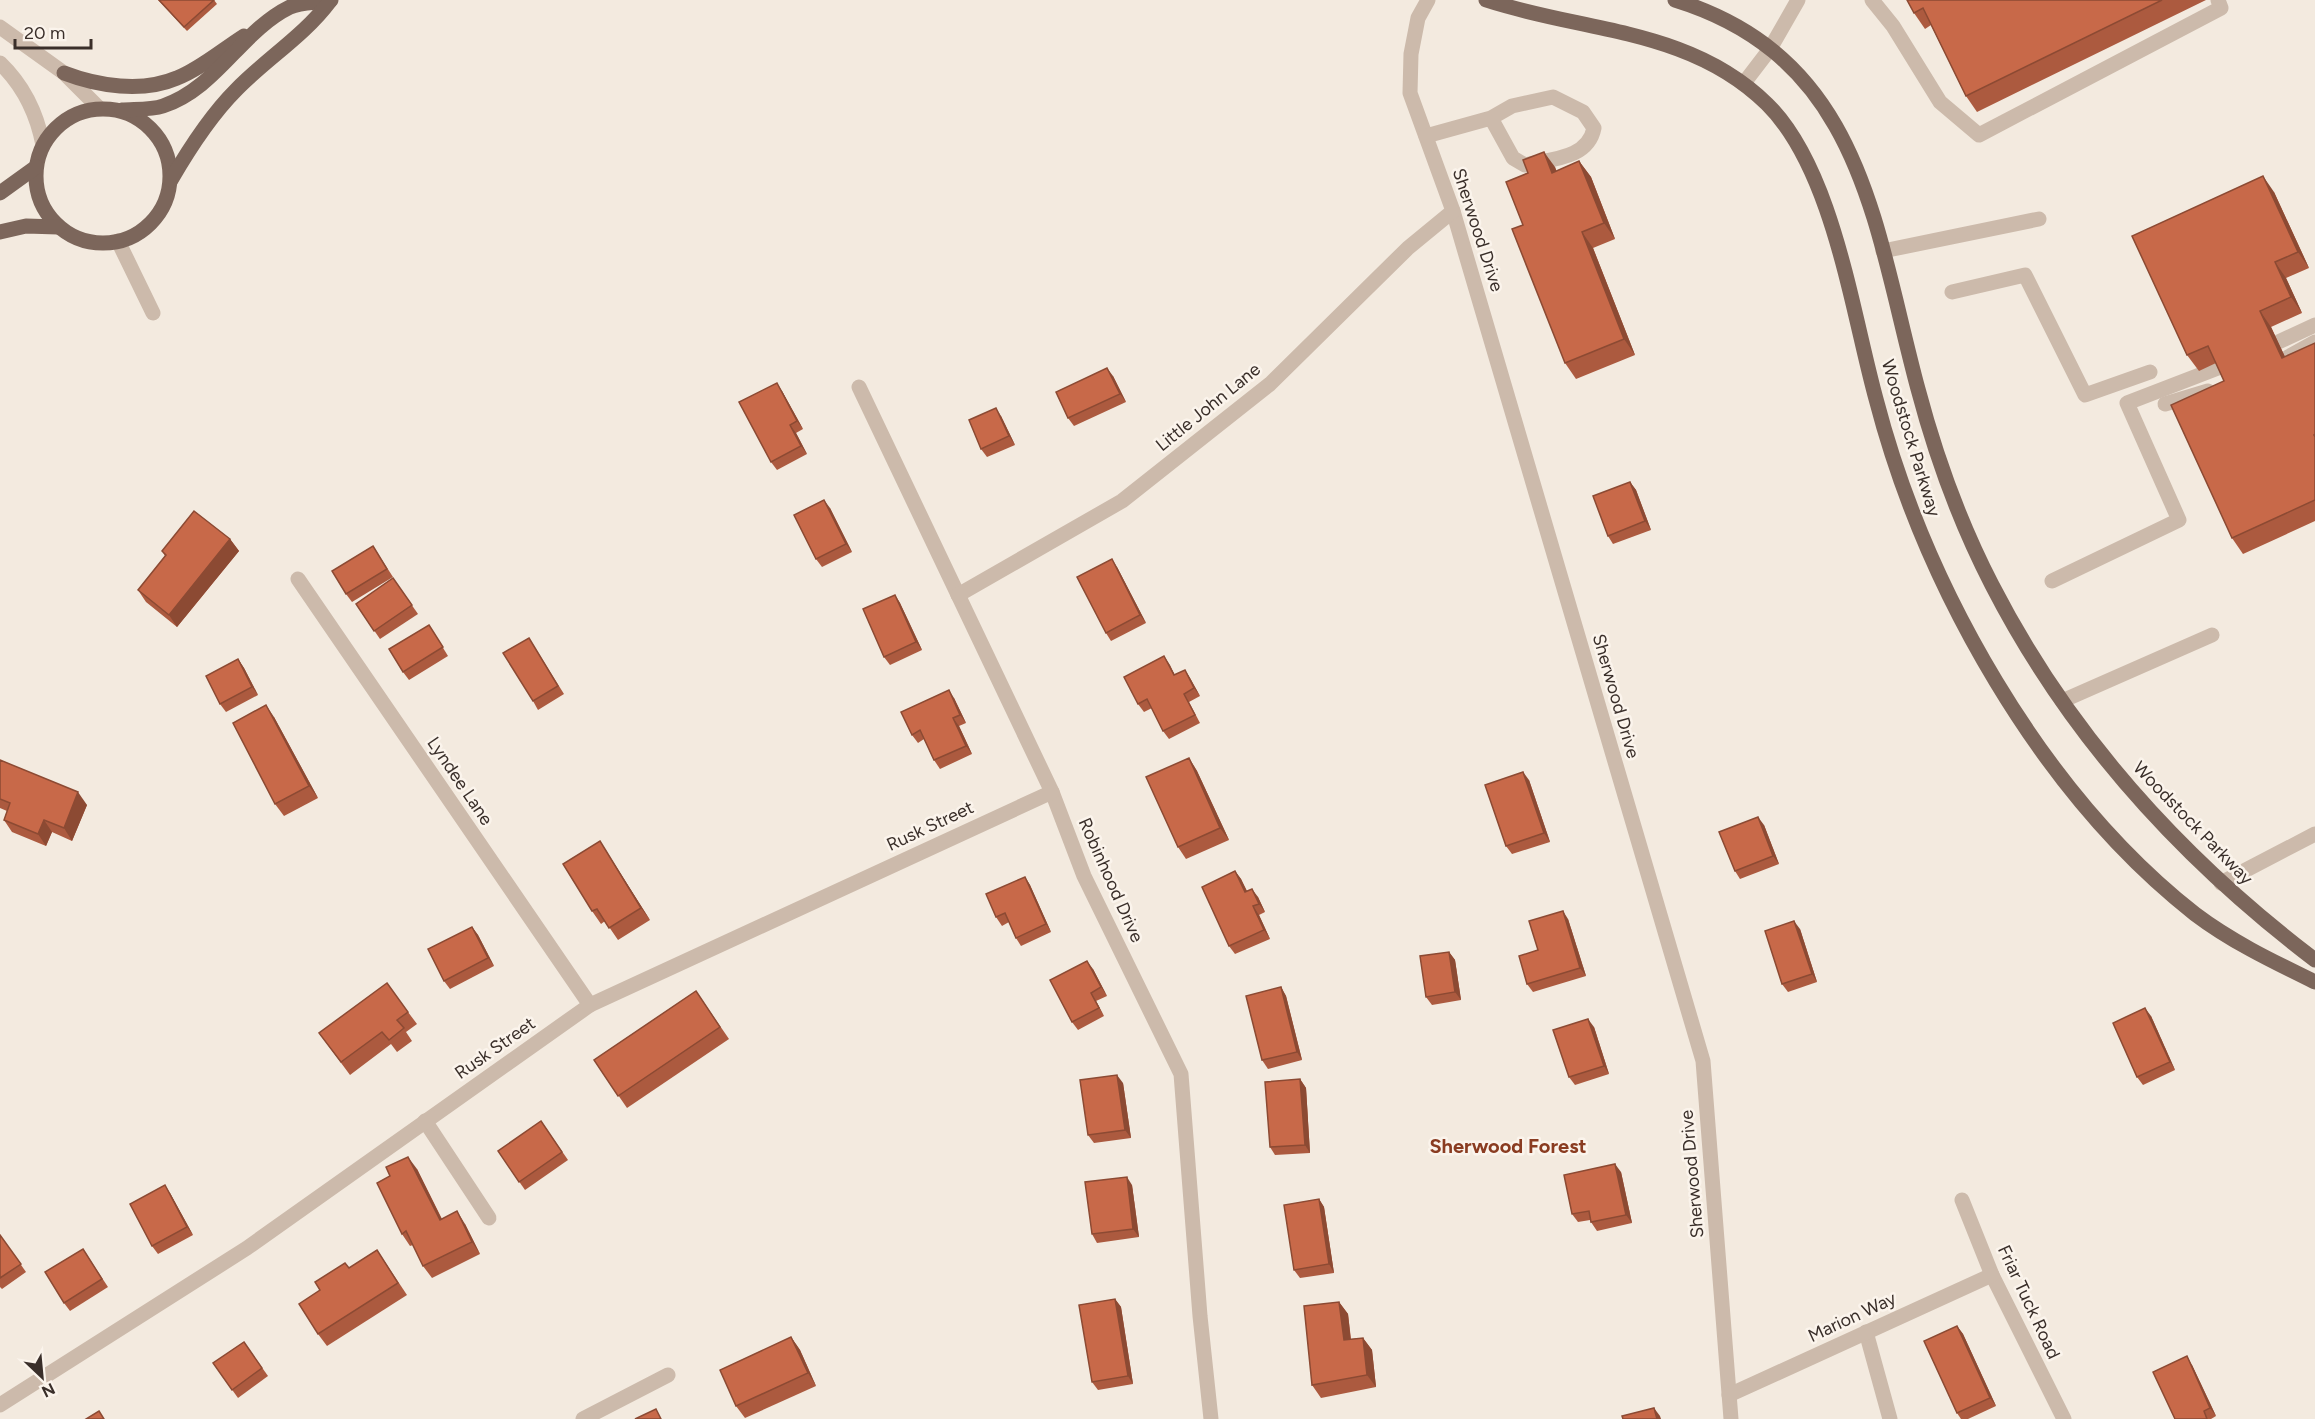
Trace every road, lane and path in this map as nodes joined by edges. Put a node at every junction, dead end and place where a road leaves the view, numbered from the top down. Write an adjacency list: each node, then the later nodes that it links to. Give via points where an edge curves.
1 (330, 0): 9 (main road, via 292,6); 20 (main road, via 315,21 235,90 191,145)
2 (1428, 0): 17 (street, Sherwood Drive, via 1418,18 1411,54 1410,93)
3 (1486, 0): 13 (main road, Woodstock Parkway, via 1678,48 1712,62)
4 (1675, 0): 10 (main road, Woodstock Parkway, via 1734,24)
5 (1798, 0): 10 (street)
6 (1872, 0): 7 (street, via 1893,26 1940,102 1978,135 2221,8)
7 (2218, 0)
8 (0, 27): 12 (street)
9 (256, 28): 12 (main road, via 177,78 125,86 87,82); 15 (main road, via 230,60 196,88 163,106)
10 (1770, 49): 13 (street); 27 (main road, Woodstock Parkway, via 1802,76 1828,110 1866,190)
11 (0, 63): 18 (street, via 24,91 39,124)
12 (64, 73): 14 (street)
13 (1744, 83): 46 (main road, Woodstock Parkway, via 1791,134 1809,167 1825,204 1898,476 1925,546 1954,608 2026,726 2102,825 2147,872 2232,939)
14 (99, 108): 15 (main road); 18 (main road, via 76,114 57,126)
15 (122, 110): 20 (main road, via 144,121 159,138 169,159)
16 (1491, 118): 16 (street, via 1513,158 1525,165 1579,152 1591,141 1594,128 1583,112 1553,97 1512,106); 17 (street)
17 (1426, 136): 22 (street, Sherwood Drive)
18 (43, 145): 19 (main road)
19 (36, 167): 21 (main road); 24 (main road, via 37,190 44,210)
20 (171, 180): 26 (main road, via 166,201 155,219 138,233)
21 (0, 193)
22 (1454, 211): 39 (street, Little John Lane, via 1408,248 1270,384 1122,501); 54 (street, Sherwood Drive, via 1703,1061)
23 (2039, 219): 27 (street)
24 (58, 227): 25 (main road, via 26,226); 26 (main road, via 87,241)
25 (0, 232)
26 (118, 241): 29 (street)
27 (1883, 251): 41 (main road, Woodstock Parkway, via 1918,391 1965,528 1993,587)
28 (1952, 292): 33 (street, via 2025,275 2085,395)
29 (153, 313)
30 (2315, 325): 36 (street)
31 (2315, 342): 32 (street)
32 (2276, 363)
33 (2150, 372)
34 (859, 387): 39 (street, Robinhood Drive)
35 (2220, 387): 36 (street)
36 (2162, 397): 38 (street, via 2127,403 2179,520)
37 (298, 579): 47 (street, Lyndee Lane)
38 (2052, 581)
39 (958, 595): 42 (street, Robinhood Drive)
40 (2212, 636): 41 (street)
41 (2062, 701): 44 (main road, Woodstock Parkway, via 2135,796)
42 (1052, 792): 47 (street, Rusk Street); 57 (street, Robinhood Drive, via 1084,876 1181,1074)
43 (2315, 834): 44 (street)
44 (2221, 883): 45 (main road, Woodstock Parkway)
45 (2315, 960)
46 (2315, 982)
47 (590, 1005): 48 (street, Rusk Street)
48 (425, 1121): 50 (street); 55 (street, Rusk Street, via 247,1248)
49 (1962, 1200): 51 (street, Friar Tuck Road)
50 (489, 1218)
51 (1992, 1275): 52 (street, Marion Way); 60 (street, Friar Tuck Road)
52 (1866, 1332): 54 (street, Marion Way); 59 (street)
53 (668, 1375): 56 (street)
54 (1729, 1395): 58 (street, Sherwood Drive)
55 (0, 1405)
56 (583, 1419)
57 (1211, 1419)
58 (1731, 1419)
59 (1890, 1419)
60 (2064, 1419)

